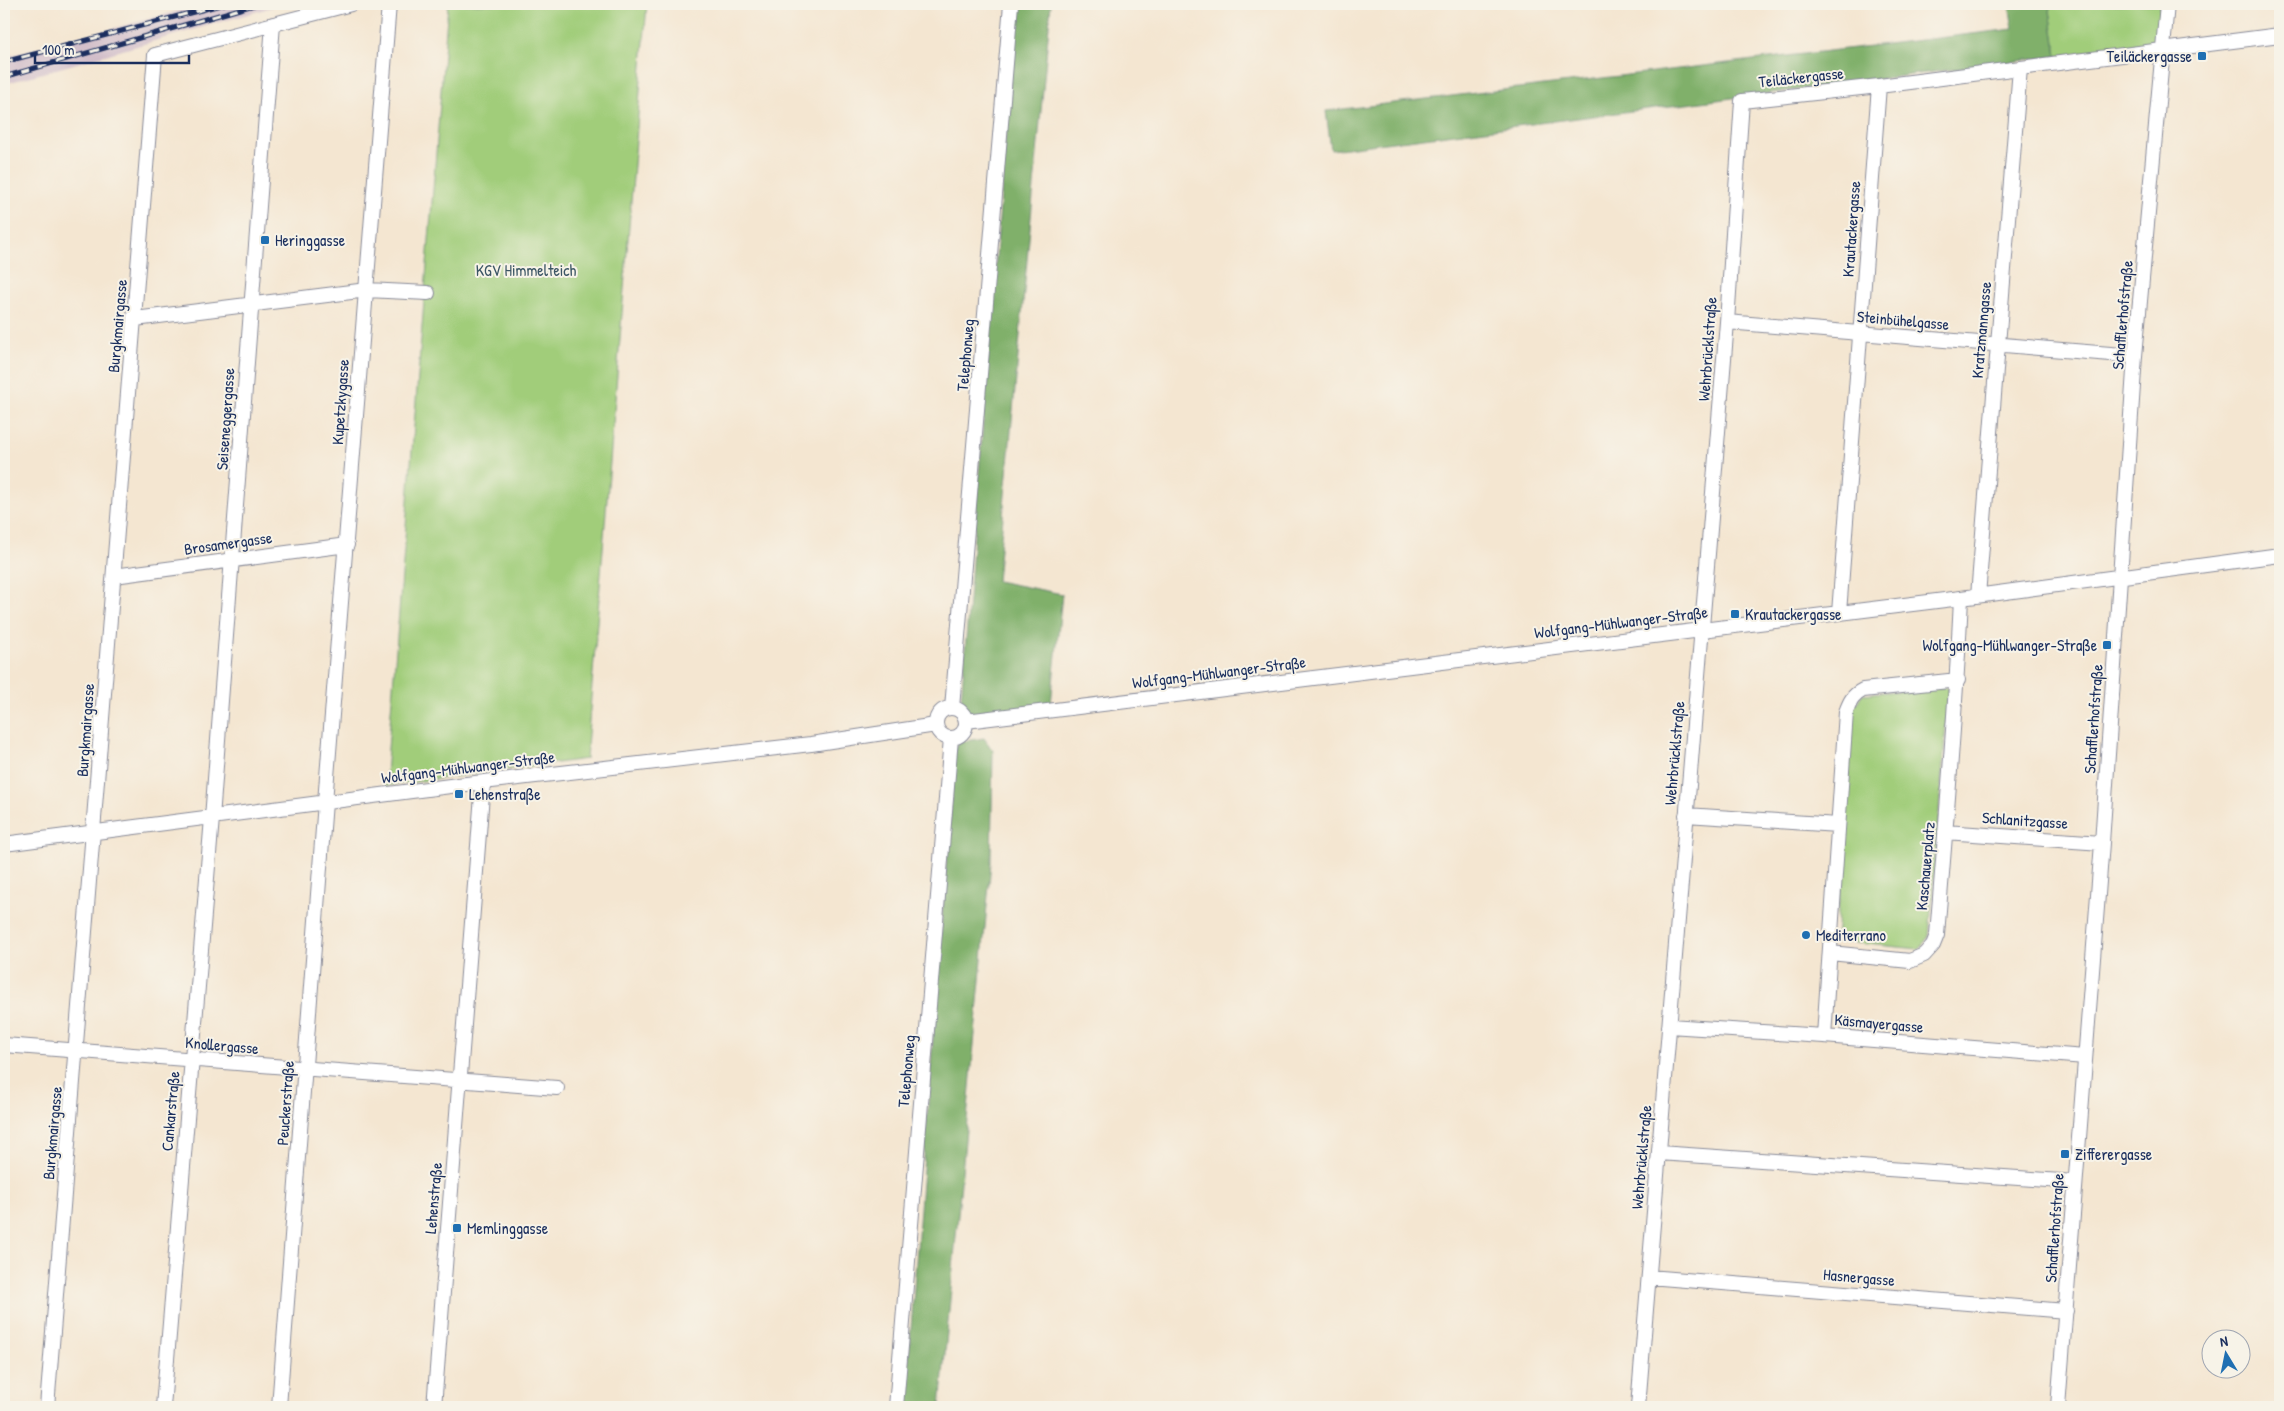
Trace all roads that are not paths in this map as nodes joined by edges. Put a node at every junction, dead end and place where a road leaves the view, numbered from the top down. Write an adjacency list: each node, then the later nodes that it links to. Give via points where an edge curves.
1 (350, 4): 5 (street)
2 (389, 4): 11 (street, Kupetzkygasse)
3 (1011, 4): 29 (street, Telephonweg)
4 (2167, 4): 7 (street, Schafflerhofstraße)
5 (273, 24): 13 (street, Seiseneggergasse); 14 (street, Burgkmairgasse, via 155,55)
6 (2280, 36): 7 (street, Teiläckergasse)
7 (2164, 49): 8 (street, Teiläckergasse); 18 (street, Schafflerhofstraße)
8 (2020, 68): 9 (street, Teiläckergasse); 17 (street, Kratzmanngasse)
9 (1879, 86): 10 (street, Teiläckergasse); 16 (street, Krautackergasse)
10 (1742, 101): 15 (street, Wehrbrücklstraße)
11 (367, 290): 12 (street); 13 (street); 19 (street, Kupetzkygasse)
12 (428, 293)
13 (251, 304): 14 (street); 21 (street, Seiseneggergasse)
14 (135, 319): 23 (street, Burgkmairgasse)
15 (1727, 322): 16 (street, Steinbühelgasse); 27 (street, Wehrbrücklstraße)
16 (1860, 334): 17 (street, Steinbühelgasse); 26 (street, Krautackergasse)
17 (1998, 345): 18 (street, Steinbühelgasse); 24 (street, Kratzmanngasse)
18 (2136, 356): 22 (street, Schafflerhofstraße)
19 (347, 545): 21 (street, Brosamergasse); 34 (street, Kupetzkygasse)
20 (2280, 555): 22 (street, Wolfgang-Mühlwanger-Straße)
21 (231, 560): 23 (street, Brosamergasse); 36 (street, Seiseneggergasse)
22 (2120, 575): 24 (street, Wolfgang-Mühlwanger-Straße); 40 (street, Schafflerhofstraße)
23 (114, 576): 38 (street, Burgkmairgasse)
24 (1978, 596): 25 (street, Wolfgang-Mühlwanger-Straße)
25 (1961, 598): 26 (street, Wolfgang-Mühlwanger-Straße); 28 (street, Kaschauerplatz)
26 (1839, 613): 27 (street, Wolfgang-Mühlwanger-Straße)
27 (1702, 630): 30 (street, Wolfgang-Mühlwanger-Straße); 35 (street, Wehrbrücklstraße)
28 (1958, 680): 37 (street, via 1863,690 1854,694 1846,712); 39 (street, Kaschauerplatz)
29 (952, 708): 30 (street, via 964,715); 31 (street, via 938,715)
30 (966, 722): 32 (street, via 962,733)
31 (936, 725): 32 (street, via 941,734); 33 (street, Wolfgang-Mühlwanger-Straße, via 810,744)
32 (951, 738): 60 (street, Telephonweg)
33 (483, 782): 34 (street, Wolfgang-Mühlwanger-Straße); 50 (street, Lehenstraße)
34 (325, 802): 36 (street, Wolfgang-Mühlwanger-Straße); 49 (street, Peuckerstraße)
35 (1686, 816): 37 (street); 43 (street, Wehrbrücklstraße)
36 (212, 818): 38 (street, Wolfgang-Mühlwanger-Straße); 48 (street, Cankarstraße)
37 (1838, 825): 42 (street)
38 (94, 832): 41 (street, Wolfgang-Mühlwanger-Straße); 46 (street, Burgkmairgasse)
39 (1945, 832): 40 (street, Schlanitzgasse); 42 (street, Kaschauerplatz, via 1934,945 1910,961)
40 (2102, 843): 47 (street, Schafflerhofstraße)
41 (4, 844)
42 (1830, 953): 44 (street)
43 (1669, 1026): 44 (street, Käsmayergasse); 52 (street, Wehrbrücklstraße)
44 (1824, 1036): 47 (street, Käsmayergasse)
45 (4, 1044): 46 (street, Knollergasse)
46 (76, 1051): 48 (street, Knollergasse); 56 (street, Burgkmairgasse)
47 (2085, 1057): 53 (street, Schafflerhofstraße)
48 (192, 1060): 49 (street, Knollergasse); 57 (street, Cankarstraße)
49 (305, 1069): 50 (street, Knollergasse); 58 (street, Peuckerstraße)
50 (460, 1081): 51 (street, Knollergasse); 59 (street, Lehenstraße)
51 (557, 1088)
52 (1659, 1153): 53 (street); 54 (street, Wehrbrücklstraße)
53 (2075, 1182): 55 (street, Schafflerhofstraße)
54 (1649, 1277): 55 (street, Hasnergasse); 61 (street, Wehrbrücklstraße)
55 (2066, 1311): 62 (street, Schafflerhofstraße)
56 (47, 1407)
57 (163, 1407)
58 (279, 1407)
59 (434, 1407)
60 (896, 1407)
61 (1638, 1407)
62 (2058, 1407)

